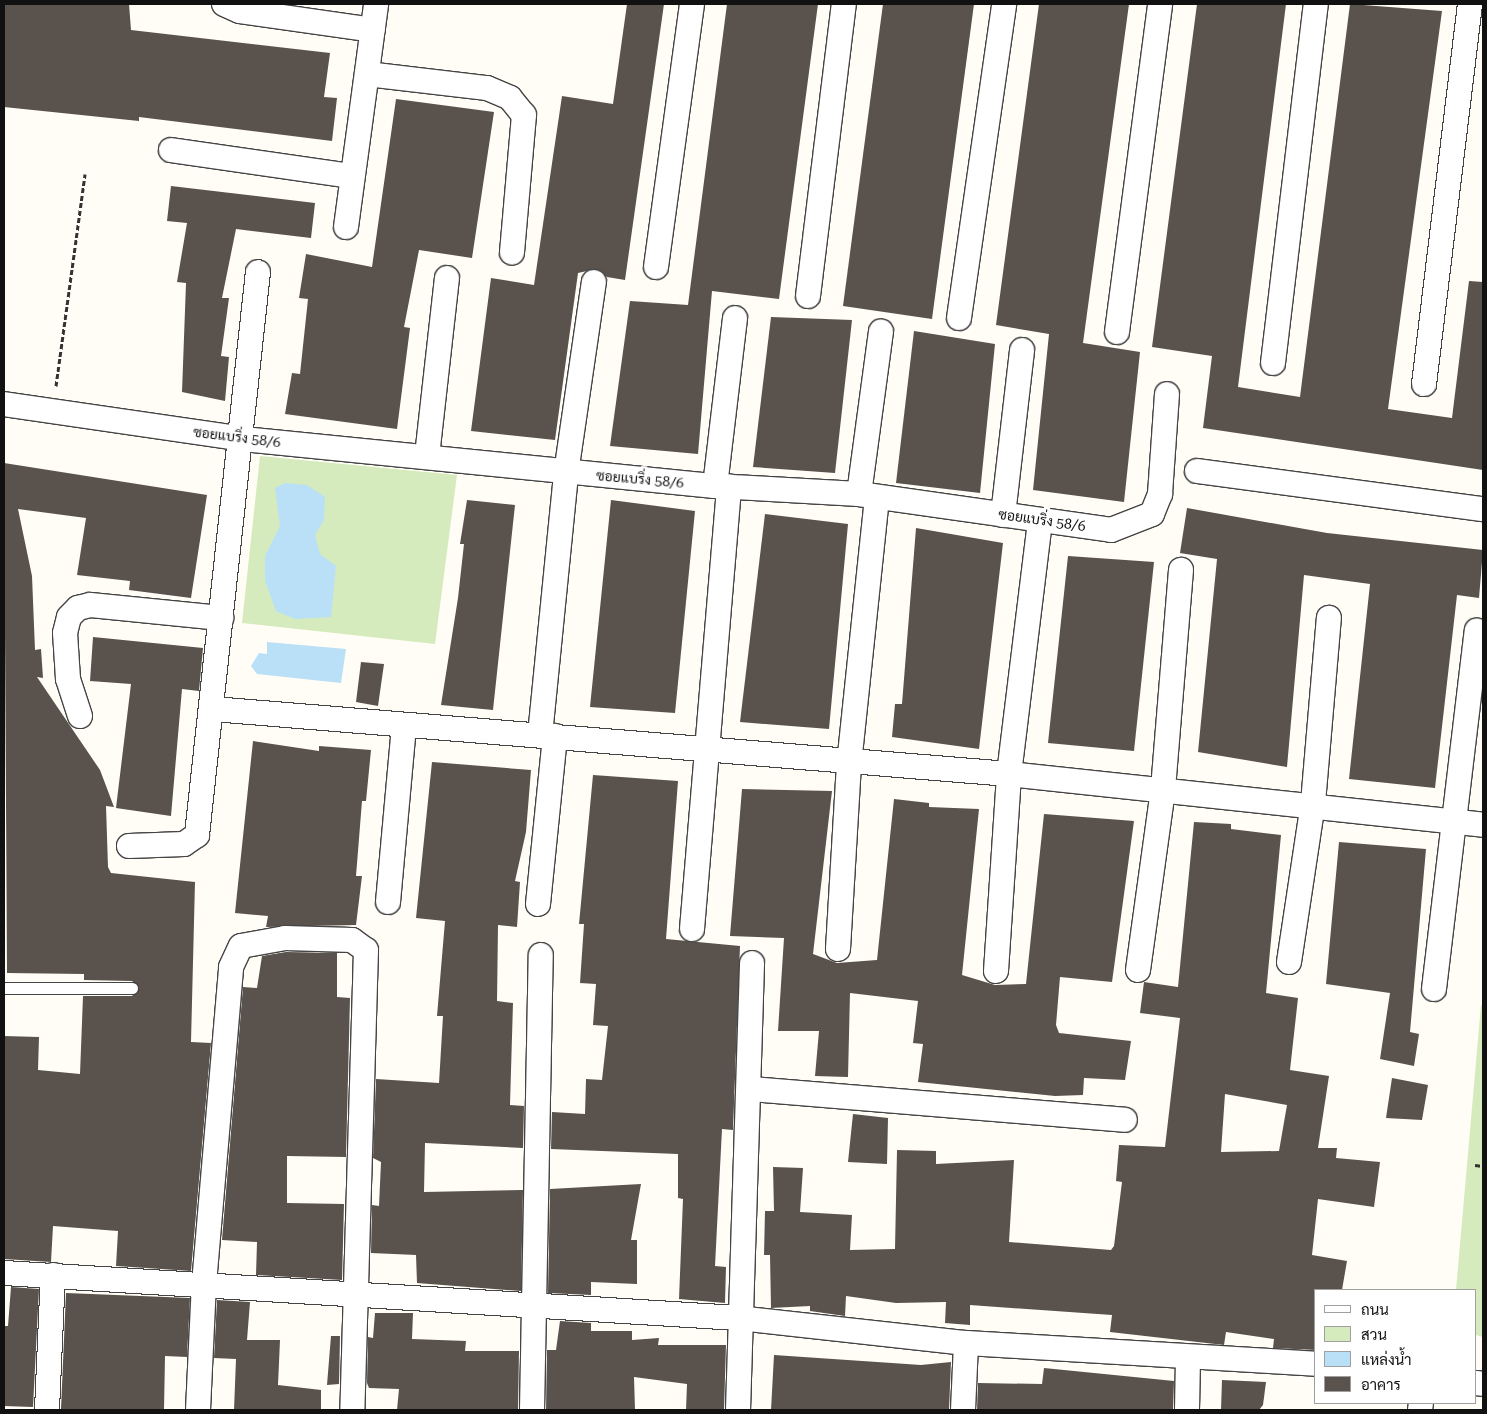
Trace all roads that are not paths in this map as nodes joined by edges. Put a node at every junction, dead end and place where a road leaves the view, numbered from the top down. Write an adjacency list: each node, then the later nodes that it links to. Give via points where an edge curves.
1 (224, 4): 9 (street, via 240,11)
2 (376, 4): 9 (street)
3 (692, 4): 15 (street)
4 (844, 4): 19 (street)
5 (1004, 4): 21 (street)
6 (1160, 4): 23 (street)
7 (1316, 4): 25 (street)
8 (1470, 4): 26 (street)
9 (373, 30): 10 (street)
10 (367, 74): 12 (street); 14 (street, via 487,88 510,98 524,115)
11 (171, 150): 12 (street)
12 (352, 176): 13 (street)
13 (346, 227)
14 (512, 252)
15 (656, 267)
16 (258, 272): 29 (street)
17 (447, 278): 30 (street)
18 (594, 282): 32 (street)
19 (808, 296)
20 (735, 318): 33 (street)
21 (959, 318)
22 (881, 331): 34 (street)
23 (1117, 332)
24 (1022, 350): 36 (street)
25 (1273, 363)
26 (1424, 384)
27 (1166, 394): 37 (street, ซอยแบริ่ง 58/6, via 1160,494 1152,514 1135,524 1111,530)
28 (4, 404): 29 (street, ซอยแบริ่ง 58/6)
29 (243, 439): 30 (street, ซอยแบริ่ง 58/6); 39 (street)
30 (427, 456): 32 (street, ซอยแบริ่ง 58/6)
31 (1197, 471): 35 (street)
32 (566, 472): 33 (street, ซอยแบริ่ง 58/6); 45 (street)
33 (722, 487): 34 (street, ซอยแบริ่ง 58/6); 46 (street)
34 (868, 496): 36 (street, ซอยแบริ่ง 58/6); 47 (street)
35 (1483, 509)
36 (1003, 515): 37 (street, ซอยแบริ่ง 58/6)
37 (1040, 522): 48 (street)
38 (1181, 570): 49 (street)
39 (221, 618): 42 (street); 43 (street, via 90,605 78,608 69,617 65,633 68,679)
40 (1329, 618): 50 (street)
41 (1477, 631): 51 (street)
42 (213, 709): 44 (street); 53 (street, via 197,834 184,844)
43 (80, 716)
44 (404, 726): 45 (street); 54 (street)
45 (547, 735): 46 (street); 55 (street)
46 (704, 747): 47 (street); 56 (street)
47 (849, 764): 48 (street); 57 (street)
48 (1009, 774): 49 (street); 62 (street)
49 (1163, 789): 50 (street); 61 (street)
50 (1314, 803): 51 (street); 60 (street)
51 (1452, 822): 52 (street); 65 (street)
52 (1483, 825)
53 (129, 846)
54 (388, 902)
55 (538, 904)
56 (692, 929)
57 (838, 950)
58 (541, 955): 72 (street)
59 (752, 962): 66 (street)
60 (1289, 962)
61 (1138, 970)
62 (996, 971)
63 (4, 988): 64 (lane)
64 (132, 988)
65 (1434, 989)
66 (751, 1089): 67 (street); 73 (street)
67 (1125, 1120)
68 (4, 1273): 69 (street)
69 (54, 1275): 70 (street); 77 (street)
70 (204, 1284): 71 (street); 71 (street, via 235,954 253,940 352,940 366,950 367,967); 78 (street)
71 (357, 1292): 72 (street); 79 (street)
72 (534, 1305): 73 (street); 80 (street)
73 (738, 1318): 74 (street); 81 (street)
74 (966, 1343): 75 (street); 82 (street)
75 (1188, 1358): 76 (street); 83 (street)
76 (1314, 1364)
77 (47, 1410)
78 (198, 1410)
79 (352, 1410)
80 (532, 1410)
81 (738, 1410)
82 (963, 1410)
83 (1187, 1410)

